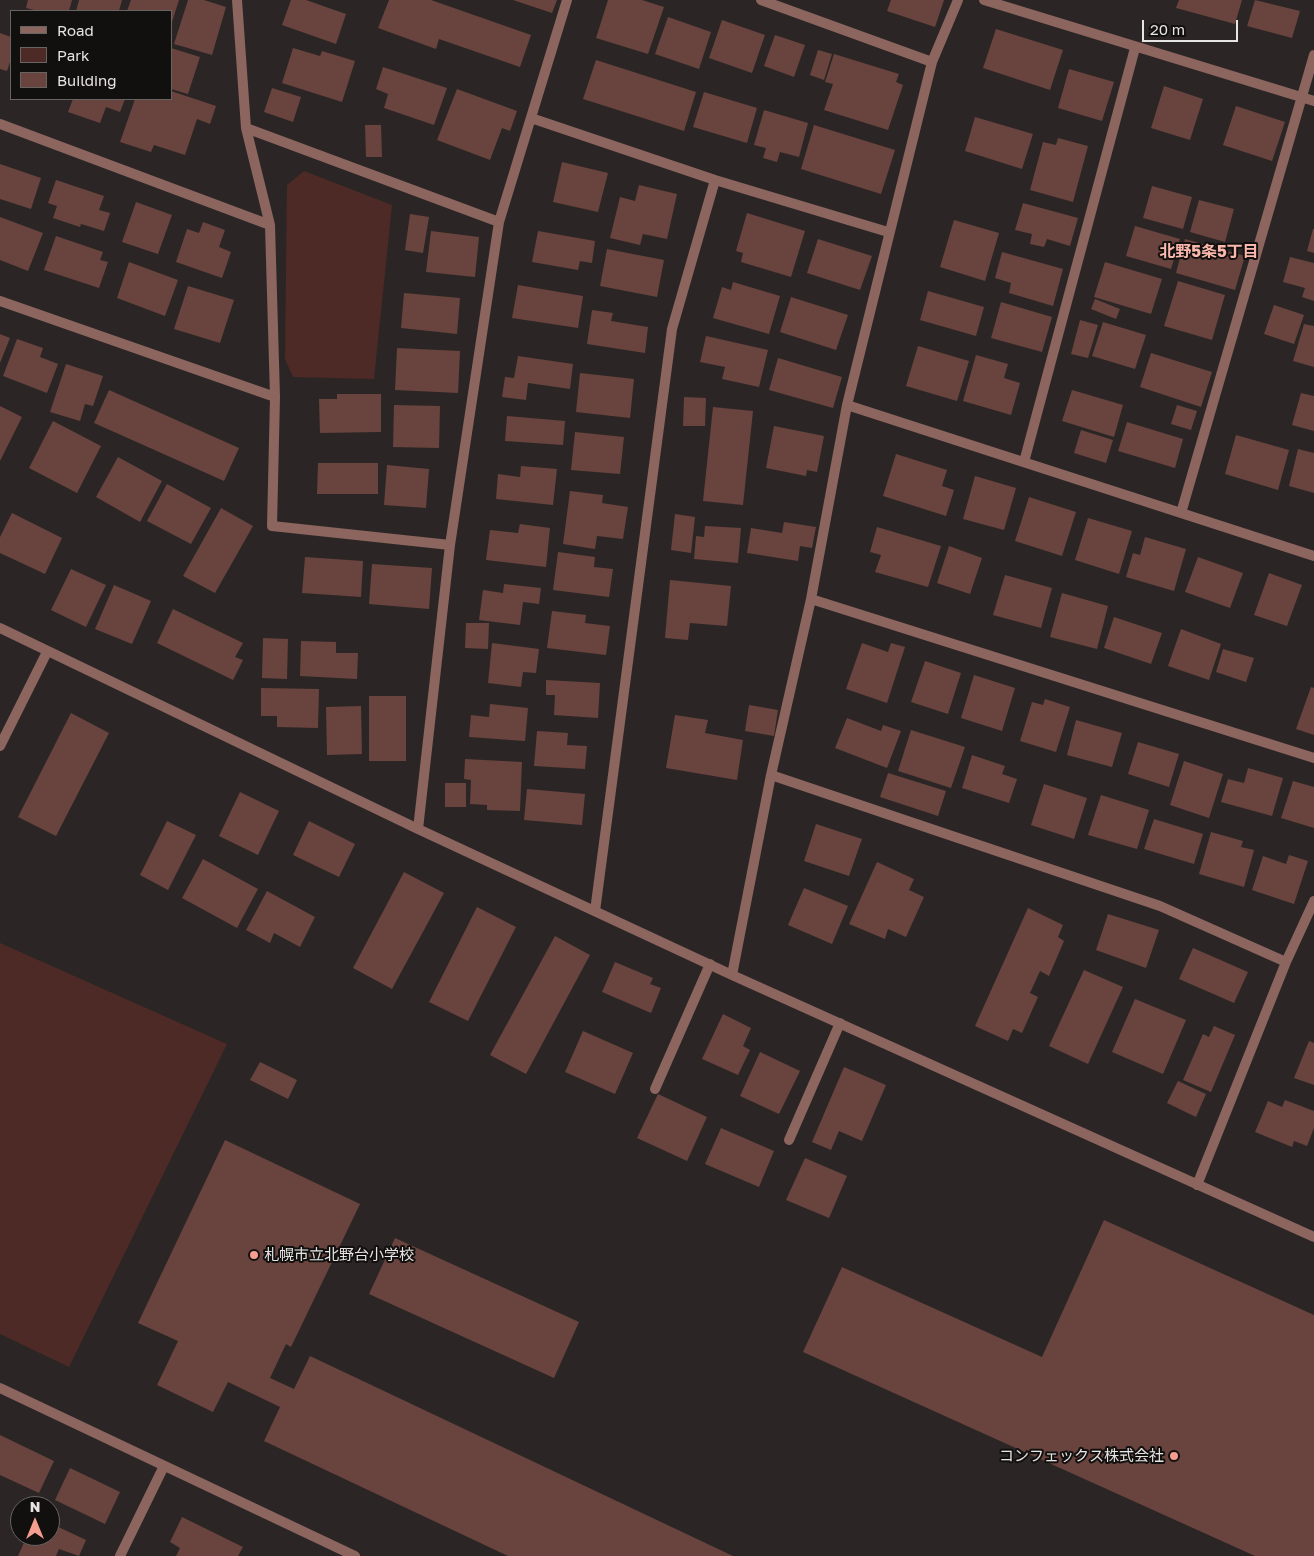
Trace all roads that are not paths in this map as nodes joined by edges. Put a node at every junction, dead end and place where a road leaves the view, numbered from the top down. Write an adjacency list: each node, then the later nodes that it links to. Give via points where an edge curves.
1 (238, 0): 13 (street)
2 (567, 0): 11 (street)
3 (958, 0): 8 (street)
4 (984, 0): 6 (street)
5 (765, 1): 8 (street)
6 (1135, 48): 9 (street); 21 (street)
7 (1314, 55): 9 (street)
8 (932, 62): 17 (street)
9 (1301, 97): 10 (street); 22 (street)
10 (1314, 101)
11 (531, 118): 14 (street); 15 (street)
12 (0, 124): 16 (street)
13 (246, 128): 15 (street); 16 (street)
14 (715, 180): 17 (street); 33 (street, via 672,330)
15 (499, 222): 23 (street)
16 (270, 225): 19 (street)
17 (888, 232): 20 (street)
18 (0, 301): 19 (street)
19 (275, 397): 23 (street, via 272,526)
20 (847, 405): 21 (street); 25 (street)
21 (1024, 462): 22 (street)
22 (1181, 513): 24 (street)
23 (450, 545): 31 (street)
24 (1314, 556)
25 (811, 598): 29 (street); 30 (street)
26 (0, 628): 27 (street)
27 (47, 652): 28 (street); 31 (street)
28 (0, 746)
29 (1314, 758)
30 (771, 775): 34 (street, via 1160,906); 36 (street)
31 (418, 829): 33 (street)
32 (1314, 901): 34 (street)
33 (595, 911): 35 (street)
34 (1286, 962): 40 (street)
35 (710, 964): 36 (street); 38 (street)
36 (732, 975): 37 (street)
37 (840, 1023): 39 (street); 40 (street)
38 (655, 1089)
39 (789, 1140)
40 (1198, 1184): 41 (street)
41 (1314, 1237)
42 (0, 1388): 43 (street)
43 (164, 1466): 44 (street); 45 (street)
44 (350, 1555)
45 (120, 1556)

